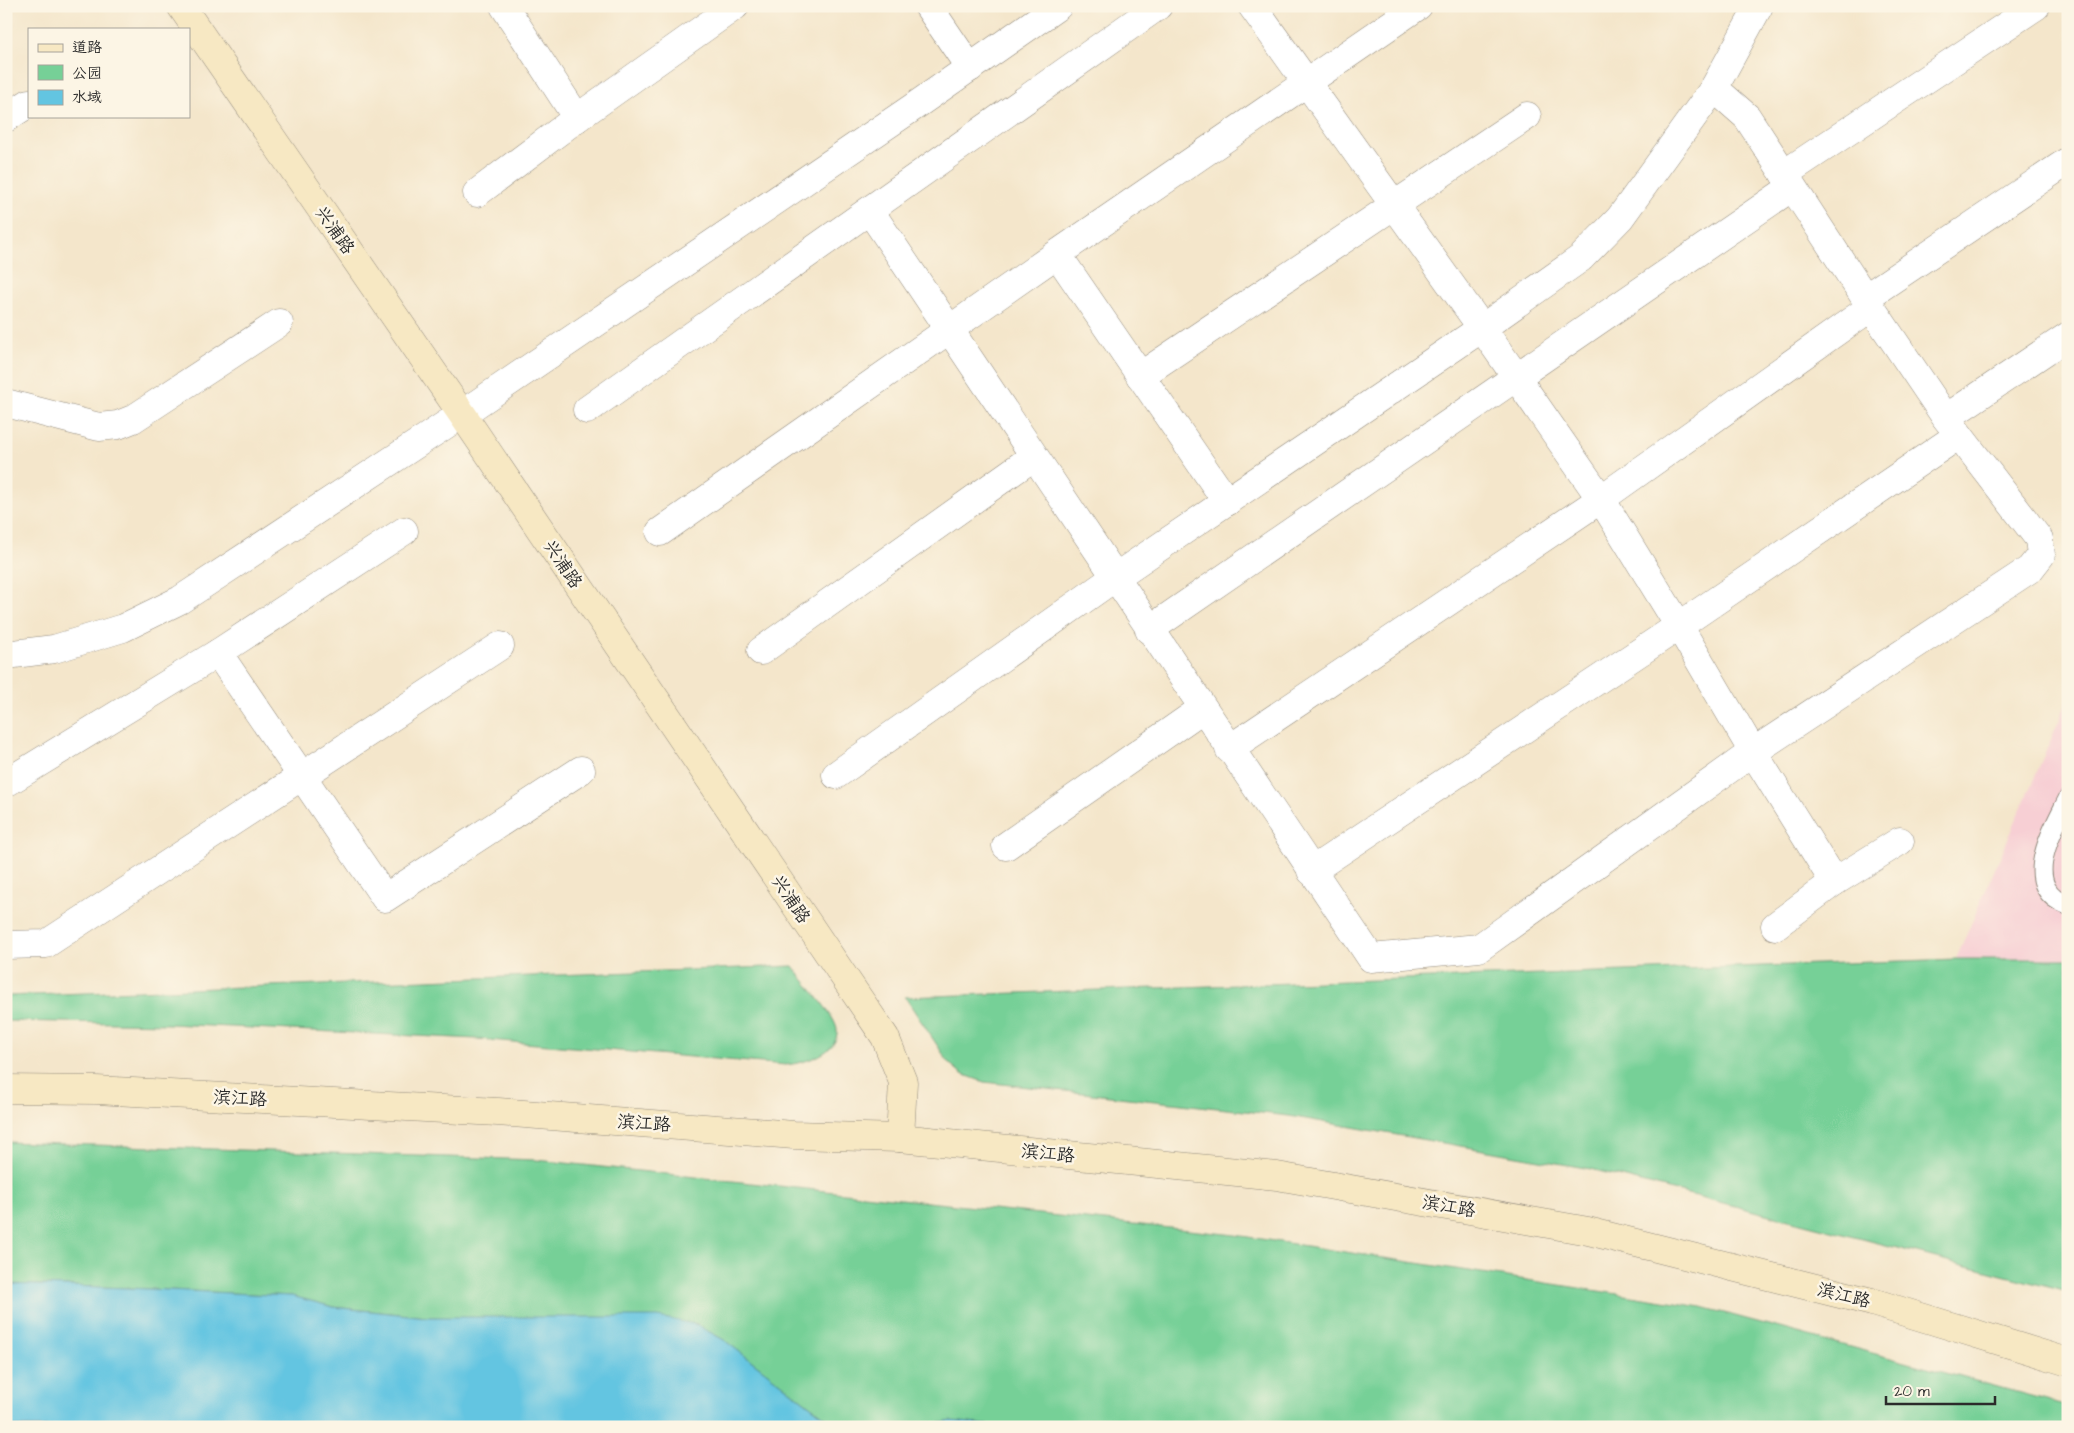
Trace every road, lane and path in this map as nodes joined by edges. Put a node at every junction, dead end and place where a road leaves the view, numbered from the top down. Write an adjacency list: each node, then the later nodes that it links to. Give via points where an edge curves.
1 (181, 6): 33 (main road, 兴浦路)
2 (504, 6): 17 (street)
3 (735, 6): 17 (street)
4 (928, 6): 11 (street)
5 (1058, 6): 11 (street)
6 (1158, 6): 22 (street)
7 (1252, 6): 12 (street)
8 (1418, 6): 12 (street)
9 (1759, 6): 13 (street)
10 (2036, 6): 19 (street)
11 (970, 68): 33 (street)
12 (1307, 82): 21 (street); 23 (street)
13 (1714, 88): 19 (street, via 1747,118); 26 (street, via 1620,218 1582,258)
14 (28, 104): 16 (street)
15 (1527, 116): 21 (street)
16 (6, 118)
17 (577, 118): 20 (street)
18 (2068, 161): 24 (street)
19 (1788, 181): 24 (street); 30 (street)
20 (477, 193)
21 (1394, 204): 26 (street); 29 (street)
22 (870, 211): 27 (street); 32 (street)
23 (1057, 254): 27 (street); 29 (street)
24 (1868, 302): 34 (street); 36 (street)
25 (279, 323): 31 (street, via 133,419 118,425 99,427)
26 (1482, 328): 30 (street); 37 (street)
27 (948, 330): 35 (street); 39 (street)
28 (2068, 336): 34 (street)
29 (1140, 376): 37 (street)
30 (1517, 378): 36 (street); 42 (street)
31 (6, 403)
32 (587, 410)
33 (462, 414): 46 (street, via 180,600 123,628 54,649); 63 (main road, 兴浦路, via 885,1036 903,1082)
34 (1952, 427): 41 (street); 49 (street, via 2039,540 2040,555 2030,568)
35 (1033, 457): 40 (street); 44 (street)
36 (1601, 499): 41 (street); 48 (street)
37 (1227, 502): 40 (street)
38 (404, 531): 45 (street)
39 (660, 532)
40 (1114, 578): 42 (street); 52 (street)
41 (1679, 626): 49 (street); 57 (street)
42 (1149, 630): 47 (street)
43 (500, 646): 51 (street)
44 (761, 651)
45 (218, 653): 51 (street); 53 (street)
46 (6, 655)
47 (1202, 709): 48 (street); 56 (street)
48 (1229, 749): 57 (street)
49 (1753, 752): 57 (street, via 1479,948 1371,958); 58 (street)
50 (581, 770): 51 (street, via 385,898)
51 (302, 775): 61 (street, via 46,944)
52 (836, 775)
53 (6, 783)
54 (2068, 799): 59 (lane, via 2046,846 2040,871 2049,892)
55 (1900, 841): 58 (street)
56 (1006, 846)
57 (1311, 871)
58 (1834, 882): 60 (street)
59 (2068, 905)
60 (1774, 926)
61 (6, 945)
62 (6, 1089): 63 (main road, 滨江路, via 96,1090 488,1111 794,1135)
63 (900, 1138): 64 (main road, 滨江路, via 1277,1176 1588,1231 1872,1302)
64 (2068, 1362)

